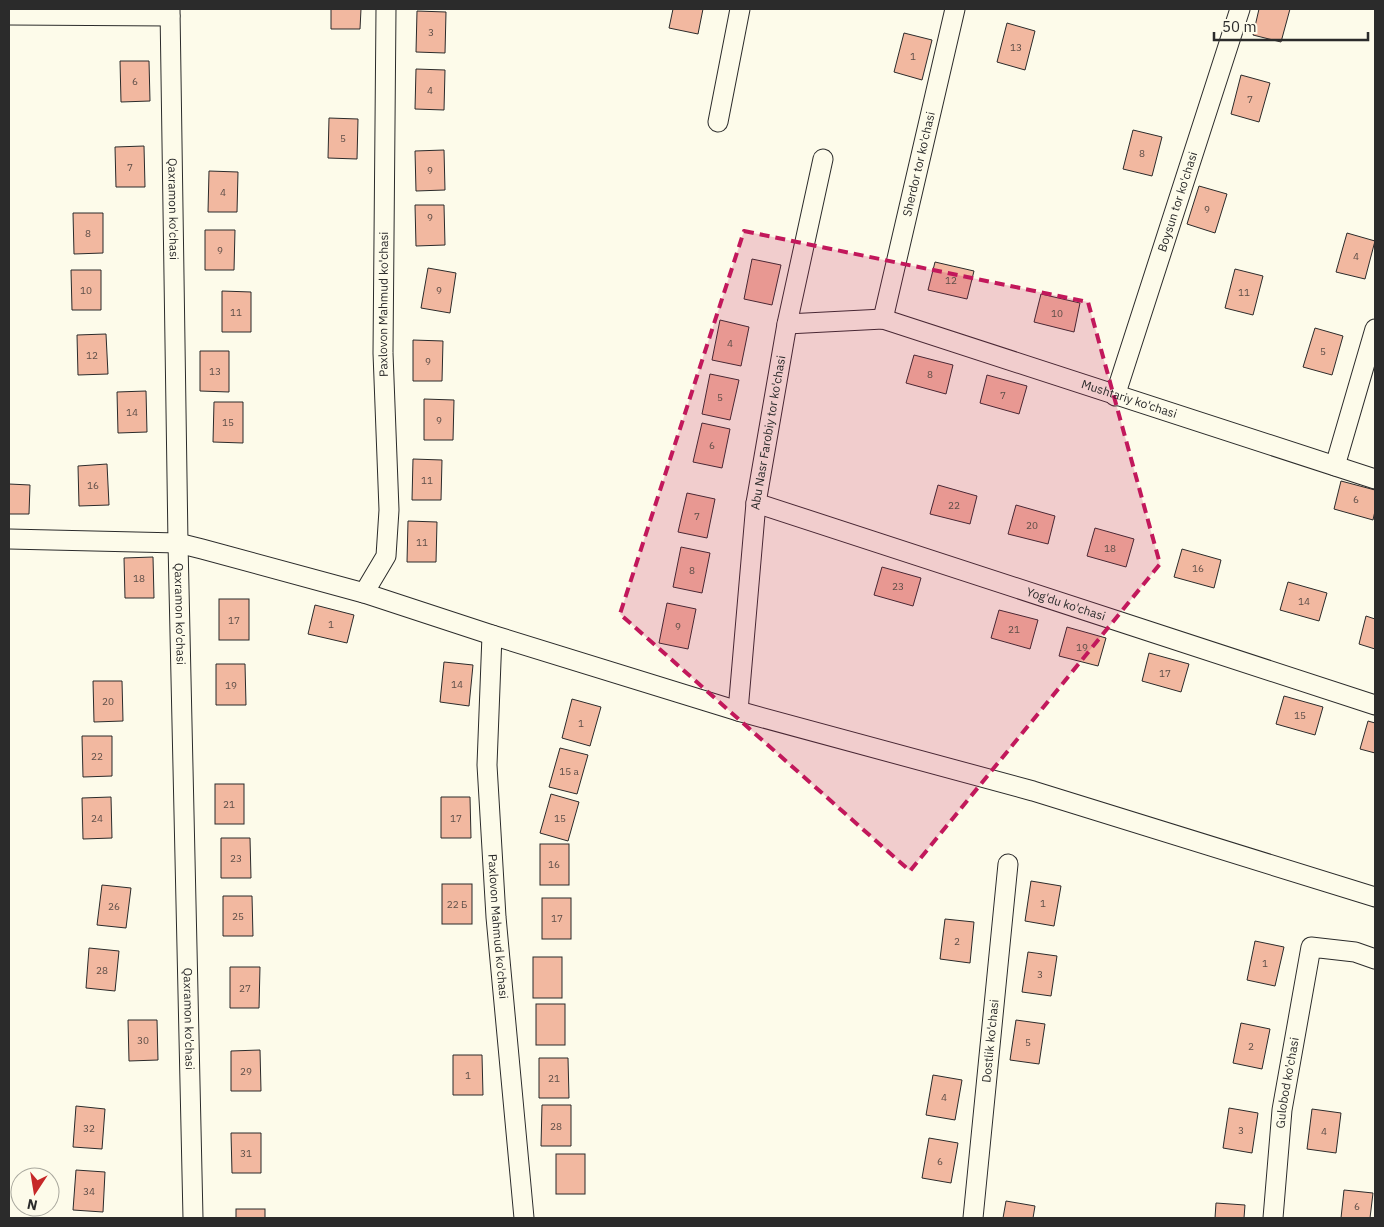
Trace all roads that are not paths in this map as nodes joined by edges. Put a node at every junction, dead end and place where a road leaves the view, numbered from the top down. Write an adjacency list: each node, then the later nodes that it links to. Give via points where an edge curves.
1 (386, 9): 18 (street, Paxlovon Mahmud ko'chasi, via 383,353 389,510 386,556)
2 (740, 9): 7 (street)
3 (955, 9): 9 (street, Sherdor tor ko'chasi)
4 (1240, 9): 12 (street, Boysun tor ko'chasi)
5 (170, 12): 6 (street); 17 (street, Qaxramon ko'chasi)
6 (9, 16)
7 (718, 122)
8 (823, 159): 10 (street, Abu Nasr Farobiy tor ko'chasi)
9 (883, 319): 10 (street); 12 (street, Mushtariy ko'chasi)
10 (787, 324): 15 (street, Abu Nasr Farobiy tor ko'chasi)
11 (1375, 330): 13 (street)
12 (1115, 396): 13 (street, Mushtariy ko'chasi)
13 (1336, 466): 14 (street, Mushtariy ko'chasi)
14 (1375, 479)
15 (756, 503): 20 (street, Yog'du ko'chasi); 21 (street, Abu Nasr Farobiy tor ko'chasi)
16 (9, 539): 17 (street)
17 (178, 543): 18 (street); 25 (street, Qaxramon ko'chasi)
18 (364, 593): 19 (street)
19 (492, 635): 21 (street); 26 (street, Paxlovon Mahmud ko'chasi, via 487,775 496,916)
20 (1375, 705)
21 (738, 711): 23 (street, via 1033,791)
22 (1008, 864): 27 (street, Dostlik ko'chasi)
23 (1375, 897)
24 (1375, 959): 28 (street, Gulobod ko'chasi, via 1355,952 1310,947 1282,1110)
25 (193, 1218)
26 (524, 1218)
27 (973, 1218)
28 (1273, 1218)

